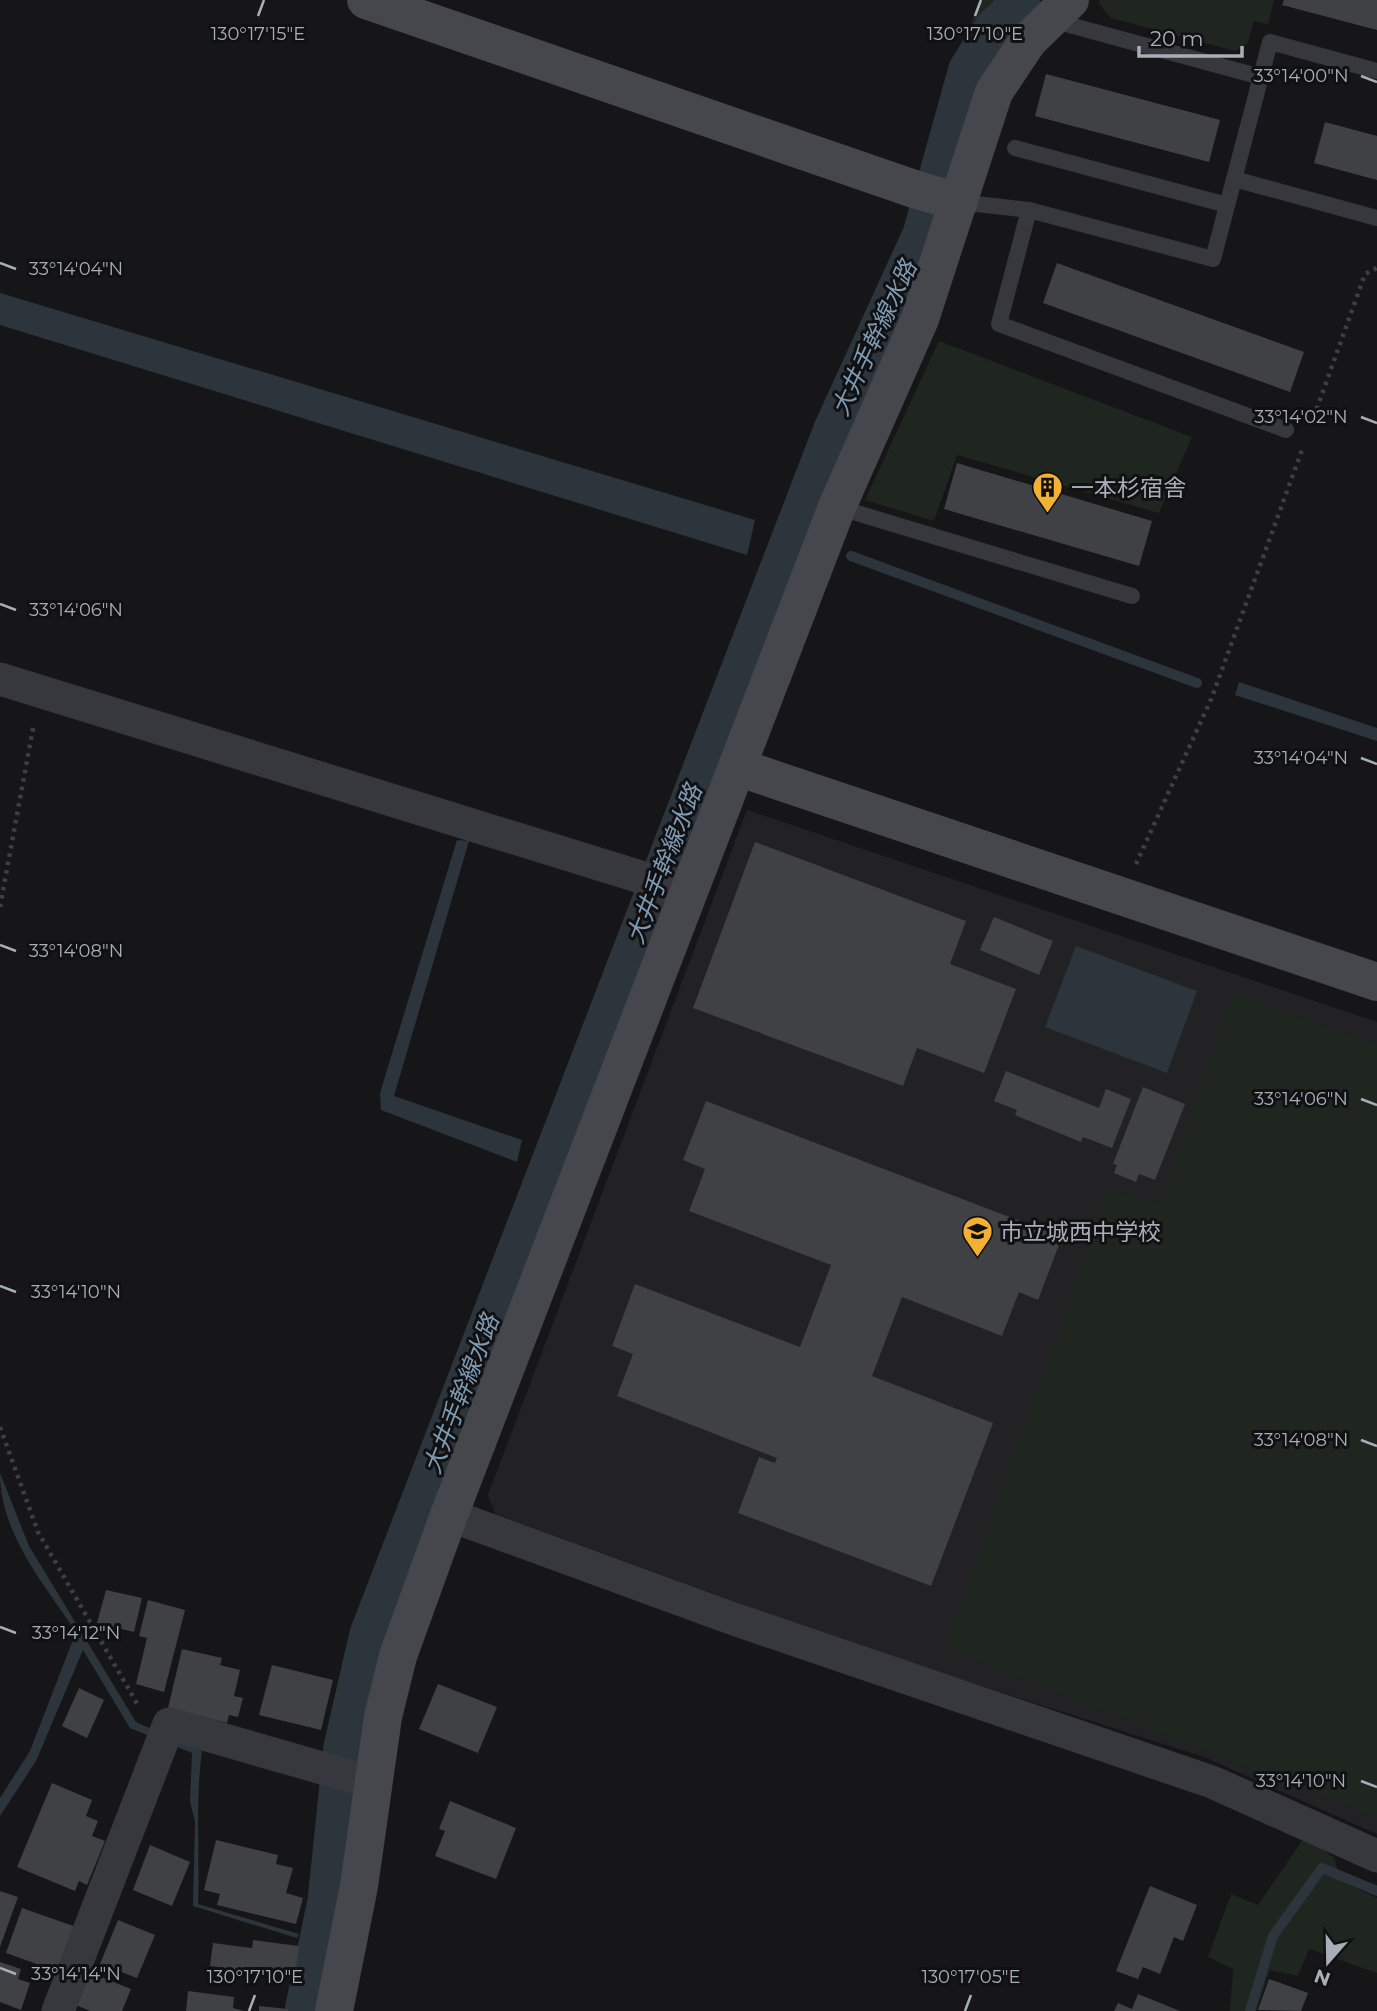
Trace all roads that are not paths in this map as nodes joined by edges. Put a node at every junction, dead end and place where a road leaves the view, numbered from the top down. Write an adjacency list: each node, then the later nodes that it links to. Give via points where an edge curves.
1 (366, 0): 7 (street)
2 (1060, 10): 4 (lane); 7 (street, via 1028,41 994,92)
3 (1377, 71): 4 (lane, via 1270,42)
4 (1261, 77): 6 (lane)
5 (1015, 148): 8 (lane)
6 (1234, 179): 8 (lane); 10 (lane)
7 (941, 197): 9 (lane); 12 (street, via 919,319)
8 (1227, 205): 9 (lane, via 1213,259)
9 (1029, 210): 11 (lane, via 999,324)
10 (1377, 218)
11 (1286, 430)
12 (837, 507): 13 (lane); 15 (street)
13 (1132, 596)
14 (0, 679): 16 (street)
15 (737, 767): 16 (street); 17 (street)
16 (681, 890): 18 (street)
17 (1377, 982)
18 (449, 1515): 19 (street, via 398,1656 383,1717); 20 (street, via 744,1622 1212,1782)
19 (350, 1776): 21 (street, via 165,1734); 22 (street, via 359,1886)
20 (1377, 1856)
21 (58, 2011)
22 (334, 2011)

